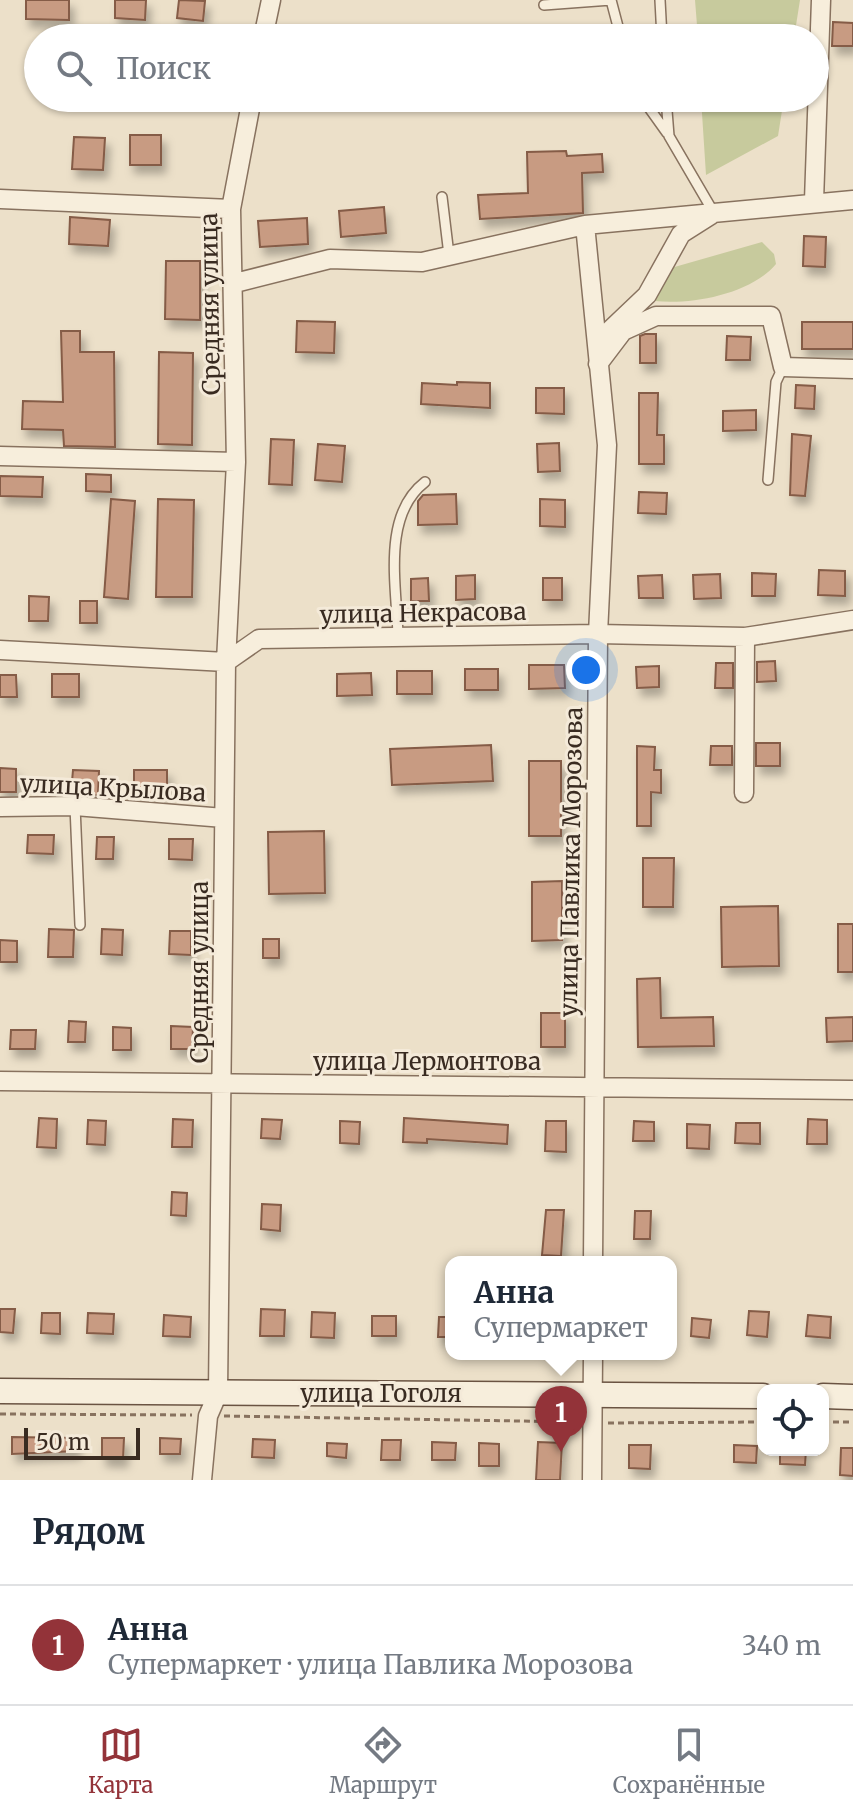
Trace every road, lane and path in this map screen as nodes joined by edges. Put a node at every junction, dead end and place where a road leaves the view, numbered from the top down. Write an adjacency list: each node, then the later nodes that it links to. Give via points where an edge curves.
1 (271, 0): 6 (street)
2 (611, 0): 5 (lane); 7 (lane)
3 (660, 0): 8 (lane)
4 (821, 0): 9 (street)
5 (544, 5)
6 (266, 24)
7 (617, 24)
8 (661, 24)
9 (820, 24)
10 (249, 112): 19 (street, Средняя улица)
11 (652, 112): 14 (lane)
12 (667, 112): 14 (lane)
13 (817, 112): 18 (street)
14 (669, 136): 20 (lane)
15 (442, 197): 22 (lane)
16 (0, 199): 19 (street)
17 (853, 200): 18 (street)
18 (814, 201): 20 (street)
19 (231, 209): 23 (street, Средняя улица)
20 (714, 213): 21 (street); 24 (street, via 681,234 647,295 606,334)
21 (585, 225): 22 (street); 24 (street, улица Павлика Морозова)
22 (449, 255): 23 (street, via 422,262 330,259)
23 (235, 283): 28 (street, Средняя улица)
24 (598, 364): 25 (street, via 623,331 656,316 771,316); 32 (street, улица Павлика Морозова, via 607,445)
25 (783, 367): 26 (street); 29 (lane, via 776,382)
26 (853, 369)
27 (0, 456): 28 (street)
28 (236, 462): 36 (street, Средняя улица)
29 (768, 480)
30 (425, 482): 33 (lane, via 410,494 399,517)
31 (853, 620): 34 (street, улица Некрасова)
32 (598, 634): 33 (street, улица Некрасова); 34 (street, улица Некрасова); 44 (street, улица Павлика Морозова)
33 (398, 637): 36 (street, улица Некрасова, via 259,639)
34 (745, 637): 37 (street)
35 (0, 650): 36 (street)
36 (226, 662): 40 (street, Средняя улица)
37 (744, 793)
38 (75, 806): 39 (street, улица Крылова); 40 (street, улица Крылова); 41 (lane)
39 (0, 807)
40 (224, 818): 43 (street, Средняя улица)
41 (80, 925)
42 (0, 1081): 43 (street, улица Лермонтова)
43 (223, 1085): 44 (street, улица Лермонтова); 49 (street, Средняя улица)
44 (592, 1086): 45 (street, улица Лермонтова); 46 (street, улица Павлика Морозова)
45 (853, 1090)
46 (593, 1256)
47 (593, 1360): 50 (street)
48 (0, 1391): 49 (street, улица Гоголя)
49 (218, 1393): 50 (street, улица Гоголя); 55 (street, Средняя улица)
50 (593, 1394): 51 (street, улица Гоголя); 59 (street)
51 (757, 1396)
52 (829, 1396): 53 (street)
53 (853, 1397)
54 (0, 1414): 55 (path)
55 (208, 1416): 59 (path); 60 (street, Средняя улица)
56 (757, 1422): 59 (path)
57 (829, 1422): 58 (path)
58 (853, 1422)
59 (593, 1423): 61 (street)
60 (202, 1480)
61 (592, 1480)

